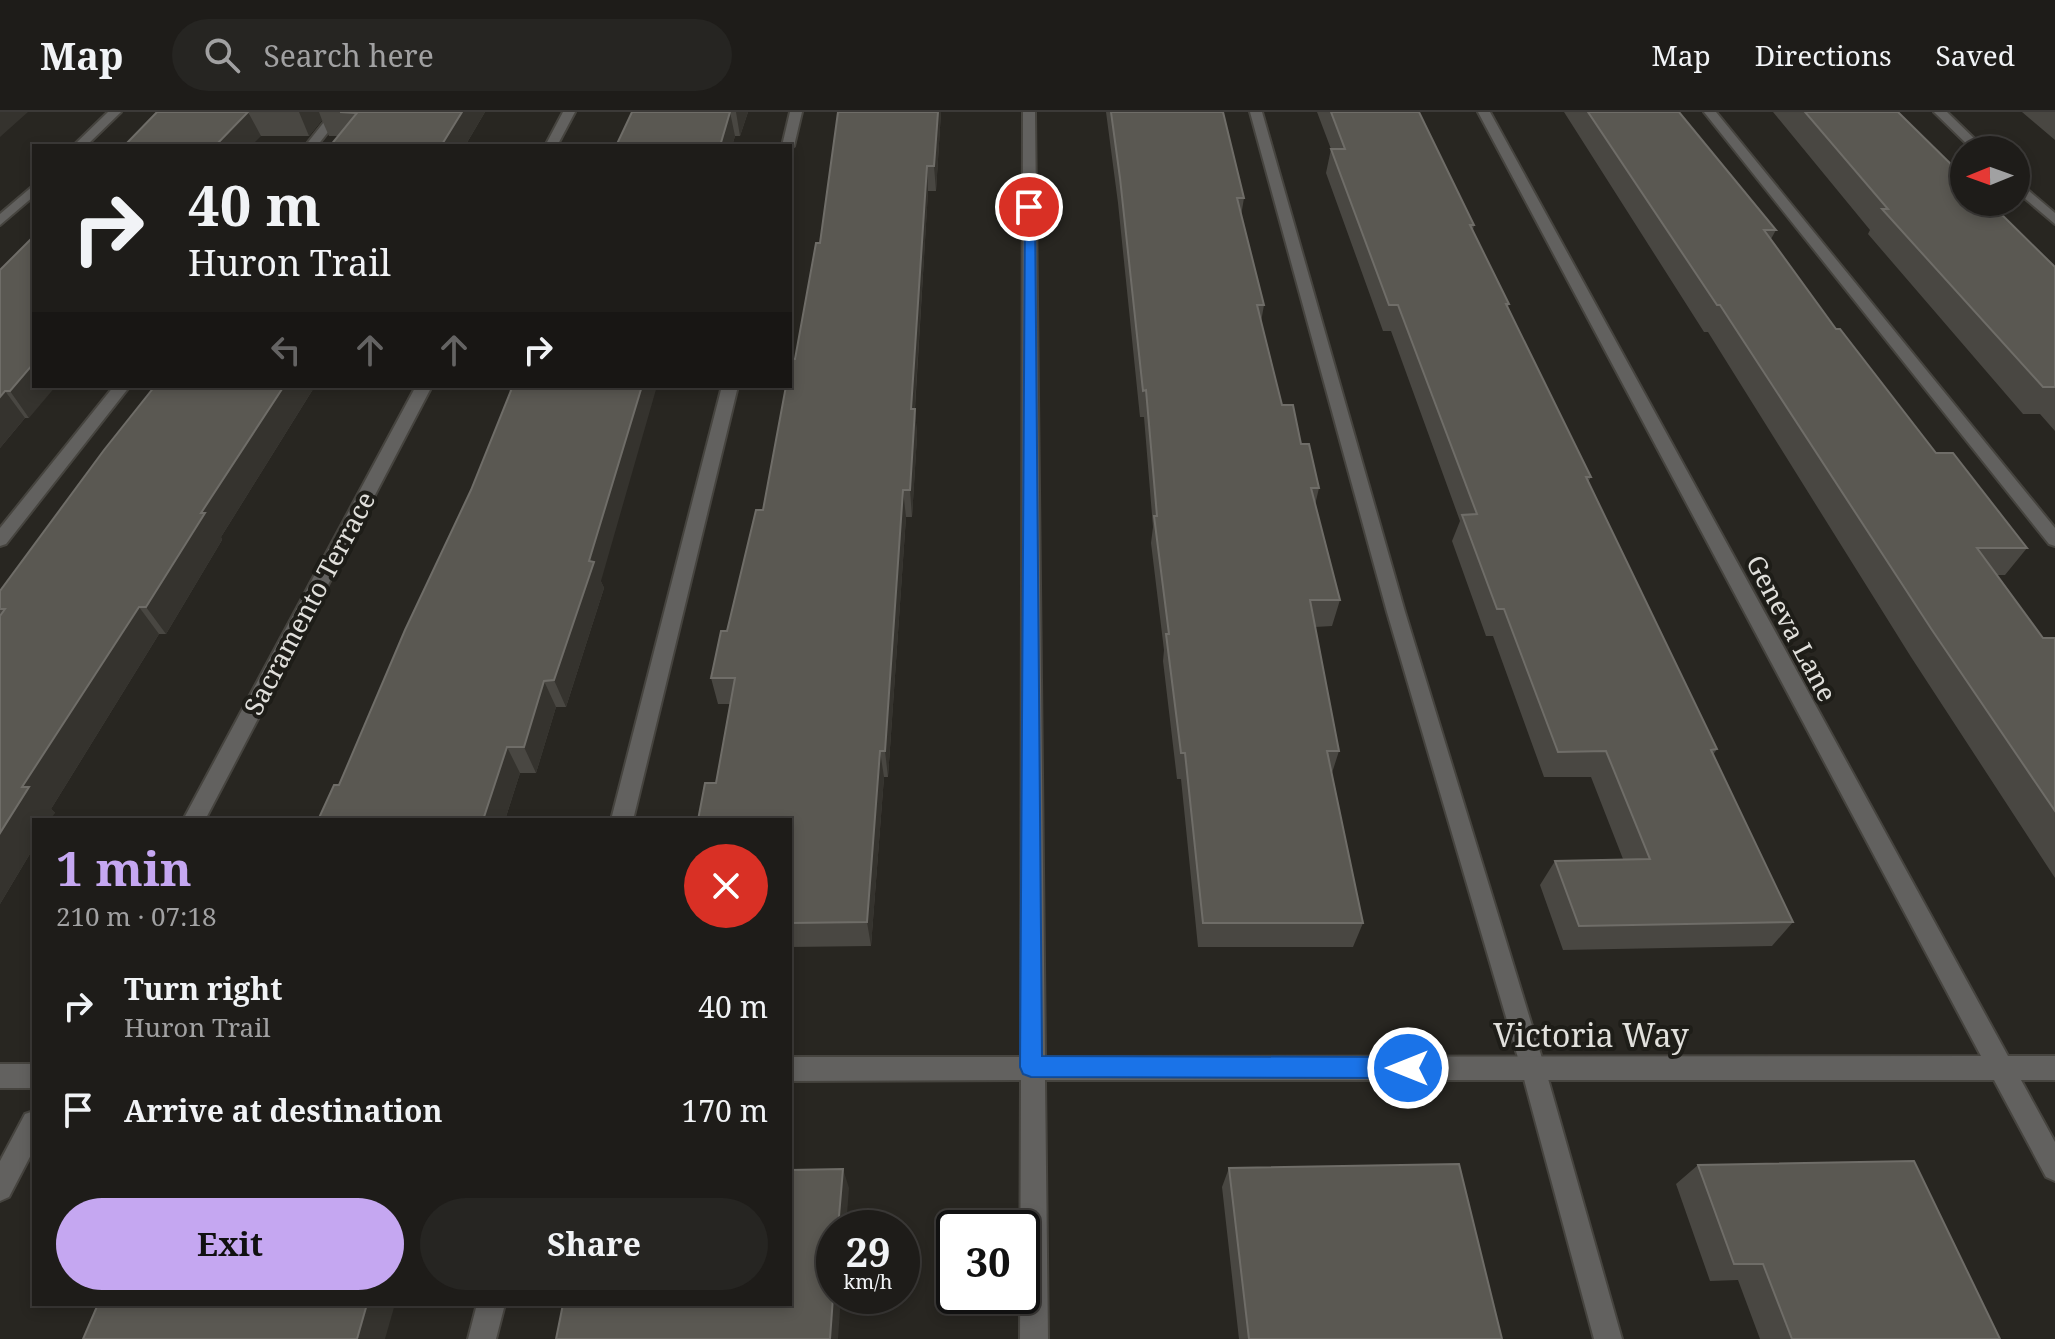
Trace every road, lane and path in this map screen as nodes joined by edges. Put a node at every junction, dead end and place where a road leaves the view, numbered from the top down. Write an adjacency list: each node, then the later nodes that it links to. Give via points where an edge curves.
1 (115, 112): 11 (street)
2 (338, 112): 12 (street)
3 (569, 112): 13 (street)
4 (796, 112): 14 (street)
5 (1029, 112): 26 (street)
6 (1256, 112): 27 (street, via 1401,627)
7 (1484, 112): 28 (street, Geneva Lane)
8 (1710, 112): 23 (street)
9 (1940, 112): 10 (street)
10 (1965, 136)
11 (81, 144)
12 (313, 144)
13 (552, 144)
14 (788, 144)
15 (32, 191): 18 (street)
16 (2030, 197): 17 (street)
17 (2055, 220)
18 (0, 221)
19 (120, 388): 22 (street)
20 (423, 388): 24 (street, Sacramento Terrace)
21 (730, 388): 25 (street)
22 (0, 540)
23 (2055, 540)
24 (195, 818)
25 (622, 818)
26 (1031, 1067): 27 (street, Victoria Way); 30 (street, Victoria Way); 38 (street)
27 (1533, 1068): 28 (street, Victoria Way); 39 (street)
28 (2001, 1068): 29 (street, Victoria Way); 34 (street, Geneva Lane)
29 (2055, 1068)
30 (792, 1069)
31 (0, 1076): 32 (street)
32 (32, 1076)
33 (32, 1127): 35 (street)
34 (2055, 1168)
35 (0, 1188)
36 (490, 1306): 37 (street)
37 (482, 1339)
38 (1034, 1339)
39 (1608, 1339)

